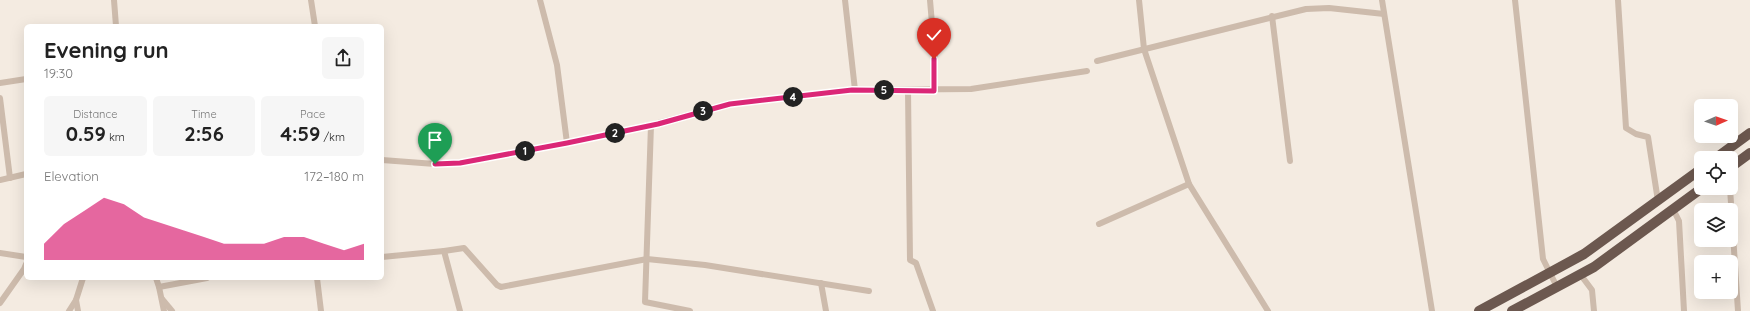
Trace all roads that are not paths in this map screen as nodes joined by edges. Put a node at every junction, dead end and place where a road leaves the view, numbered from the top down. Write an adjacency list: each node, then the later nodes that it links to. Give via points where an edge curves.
1 (114, 0): 12 (street)
2 (311, 0): 13 (street)
3 (540, 0): 25 (street, via 557,65)
4 (846, 0): 19 (street)
5 (930, 0): 21 (street)
6 (1138, 0): 14 (street)
7 (1382, 0): 10 (street)
8 (1515, 0): 47 (street, via 1543,259)
9 (1618, 0): 38 (street, via 1626,128 1648,137)
10 (1384, 14): 11 (street, via 1329,8 1306,9); 70 (street)
11 (1272, 16): 14 (street); 29 (street)
12 (116, 24)
13 (315, 24)
14 (1144, 49): 15 (street); 35 (street)
15 (1097, 61)
16 (1087, 71): 21 (street, via 985,88)
17 (24, 79): 18 (street)
18 (0, 83)
19 (855, 90): 20 (street); 23 (street, via 730,104)
20 (908, 90): 21 (street); 68 (street, via 910,260 916,263)
21 (934, 91)
22 (0, 98): 33 (street)
23 (652, 125): 25 (street); 45 (street)
24 (1750, 133): 26 (highway)
25 (567, 143): 28 (street, via 460,163)
26 (1726, 151)
27 (1750, 153): 30 (highway)
28 (384, 160)
29 (1290, 162)
30 (1738, 162)
31 (24, 174): 33 (street)
32 (1694, 174): 38 (highway)
33 (10, 178): 34 (street)
34 (0, 180)
35 (1189, 184): 40 (street); 69 (street)
36 (1694, 194): 39 (highway)
37 (1730, 195): 75 (street)
38 (1658, 201): 47 (highway, via 1584,254)
39 (1673, 209): 48 (highway, via 1594,267); 74 (street, via 1679,222)
40 (1099, 224)
41 (444, 251): 44 (street); 45 (street, via 464,248 497,285 505,287); 65 (street)
42 (0, 253): 43 (street)
43 (24, 257)
44 (384, 257)
45 (647, 259): 53 (street); 66 (street, via 645,302)
46 (24, 269): 59 (street)
47 (1550, 273): 55 (street); 71 (highway)
48 (1580, 274): 55 (highway); 73 (street, via 1592,290)
49 (82, 280): 58 (street)
50 (157, 280): 54 (street)
51 (190, 280): 54 (street)
52 (317, 280): 64 (street)
53 (821, 283): 56 (street); 67 (street)
54 (159, 287): 57 (street)
55 (1557, 287): 72 (highway)
56 (869, 290)
57 (161, 298): 62 (street); 63 (street)
58 (76, 300): 60 (street); 61 (street)
59 (0, 303)
60 (69, 311)
61 (78, 311)
62 (164, 311)
63 (172, 311)
64 (320, 311)
65 (460, 311)
66 (690, 311)
67 (826, 311)
68 (933, 311)
69 (1268, 311)
70 (1432, 311)
71 (1479, 311)
72 (1512, 311)
73 (1594, 311)
74 (1684, 311)
75 (1738, 311)

